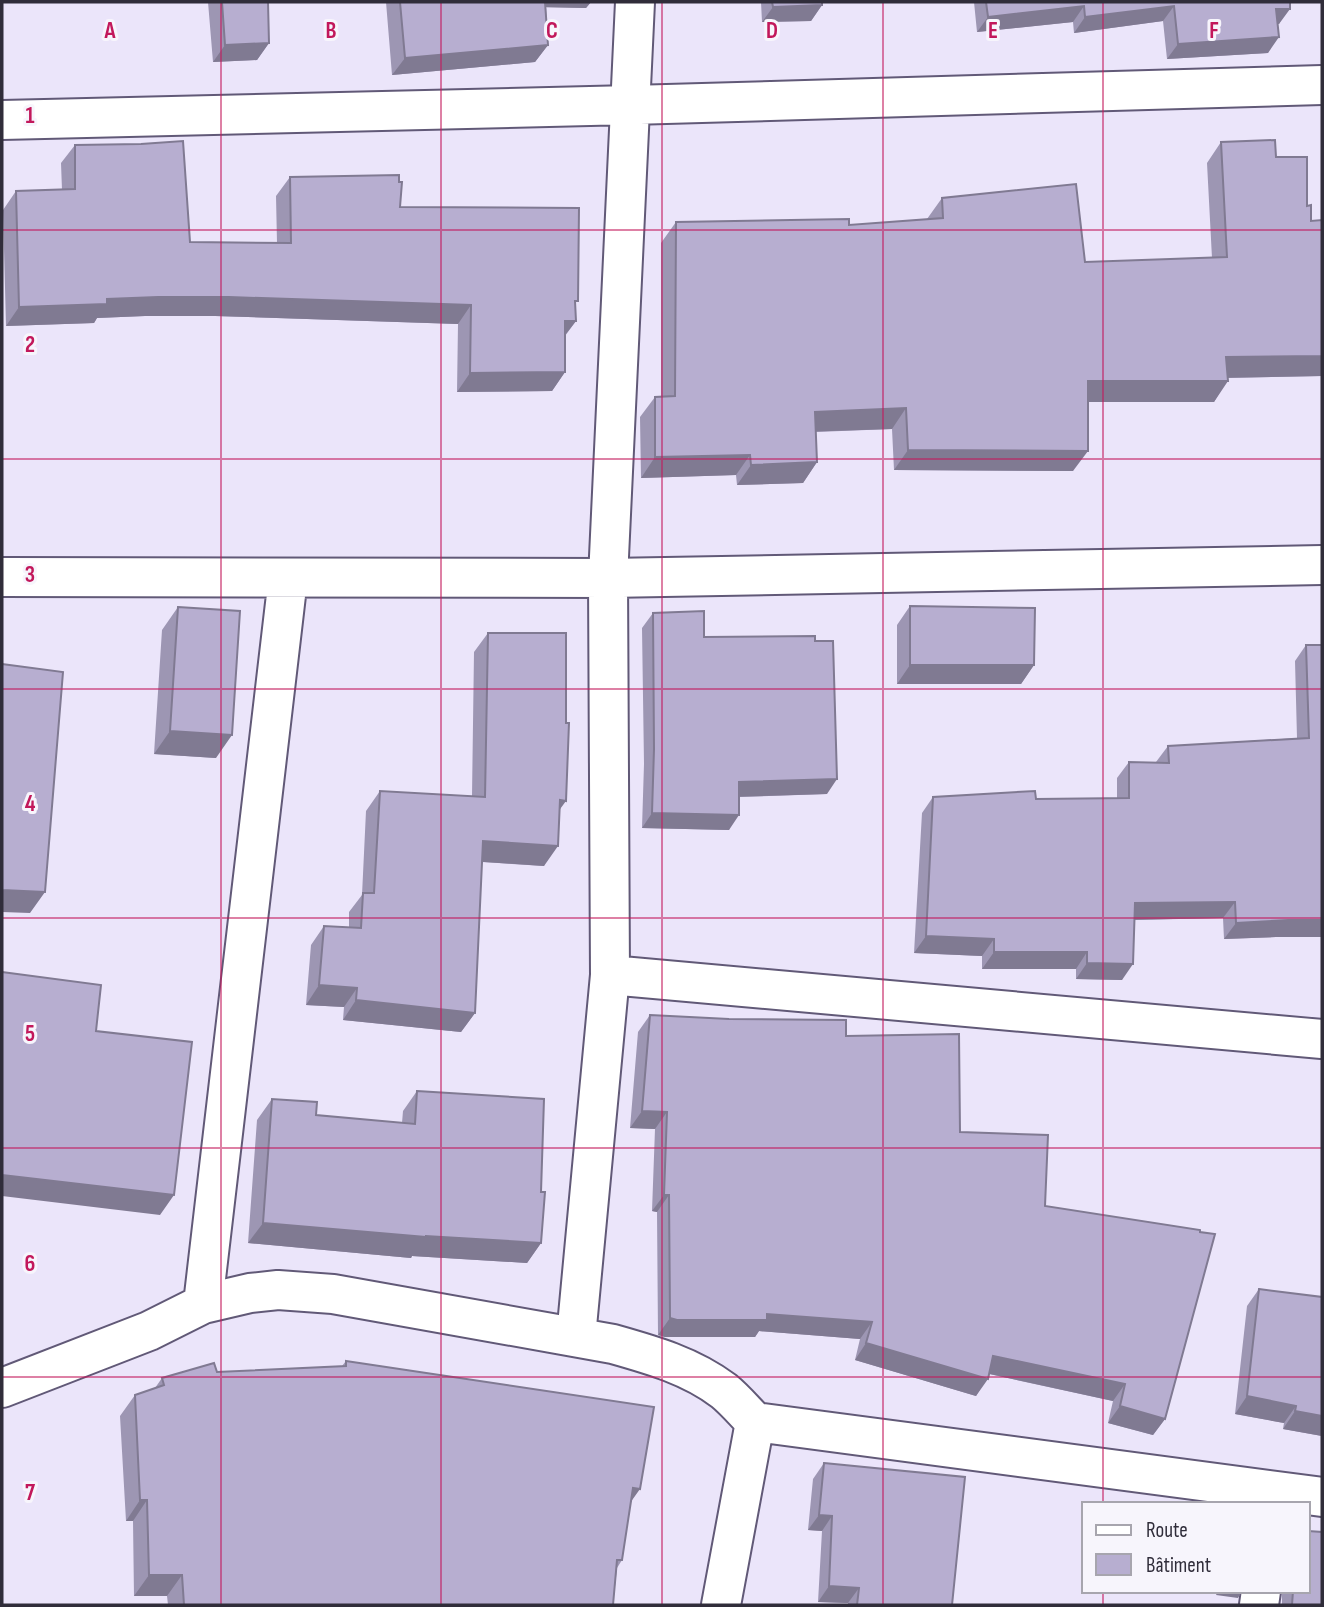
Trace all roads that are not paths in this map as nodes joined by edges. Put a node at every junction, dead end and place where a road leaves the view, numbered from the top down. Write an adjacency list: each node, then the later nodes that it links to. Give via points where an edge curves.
1 (635, 2): 3 (street)
2 (1322, 85): 3 (street)
3 (631, 105): 4 (street); 8 (street)
4 (2, 120)
5 (1322, 565): 8 (street)
6 (2, 577): 7 (street)
7 (288, 578): 8 (street); 11 (street)
8 (608, 578): 9 (street)
9 (610, 975): 10 (street); 12 (street)
10 (1322, 1039)
11 (203, 1304): 12 (street, via 278,1290 333,1294); 13 (street, via 149,1331)
12 (576, 1337): 14 (street, via 654,1355 693,1371 725,1392)
13 (2, 1388)
14 (755, 1422): 16 (street); 17 (street)
15 (1322, 1497): 16 (street)
16 (1277, 1498)
17 (721, 1605)

